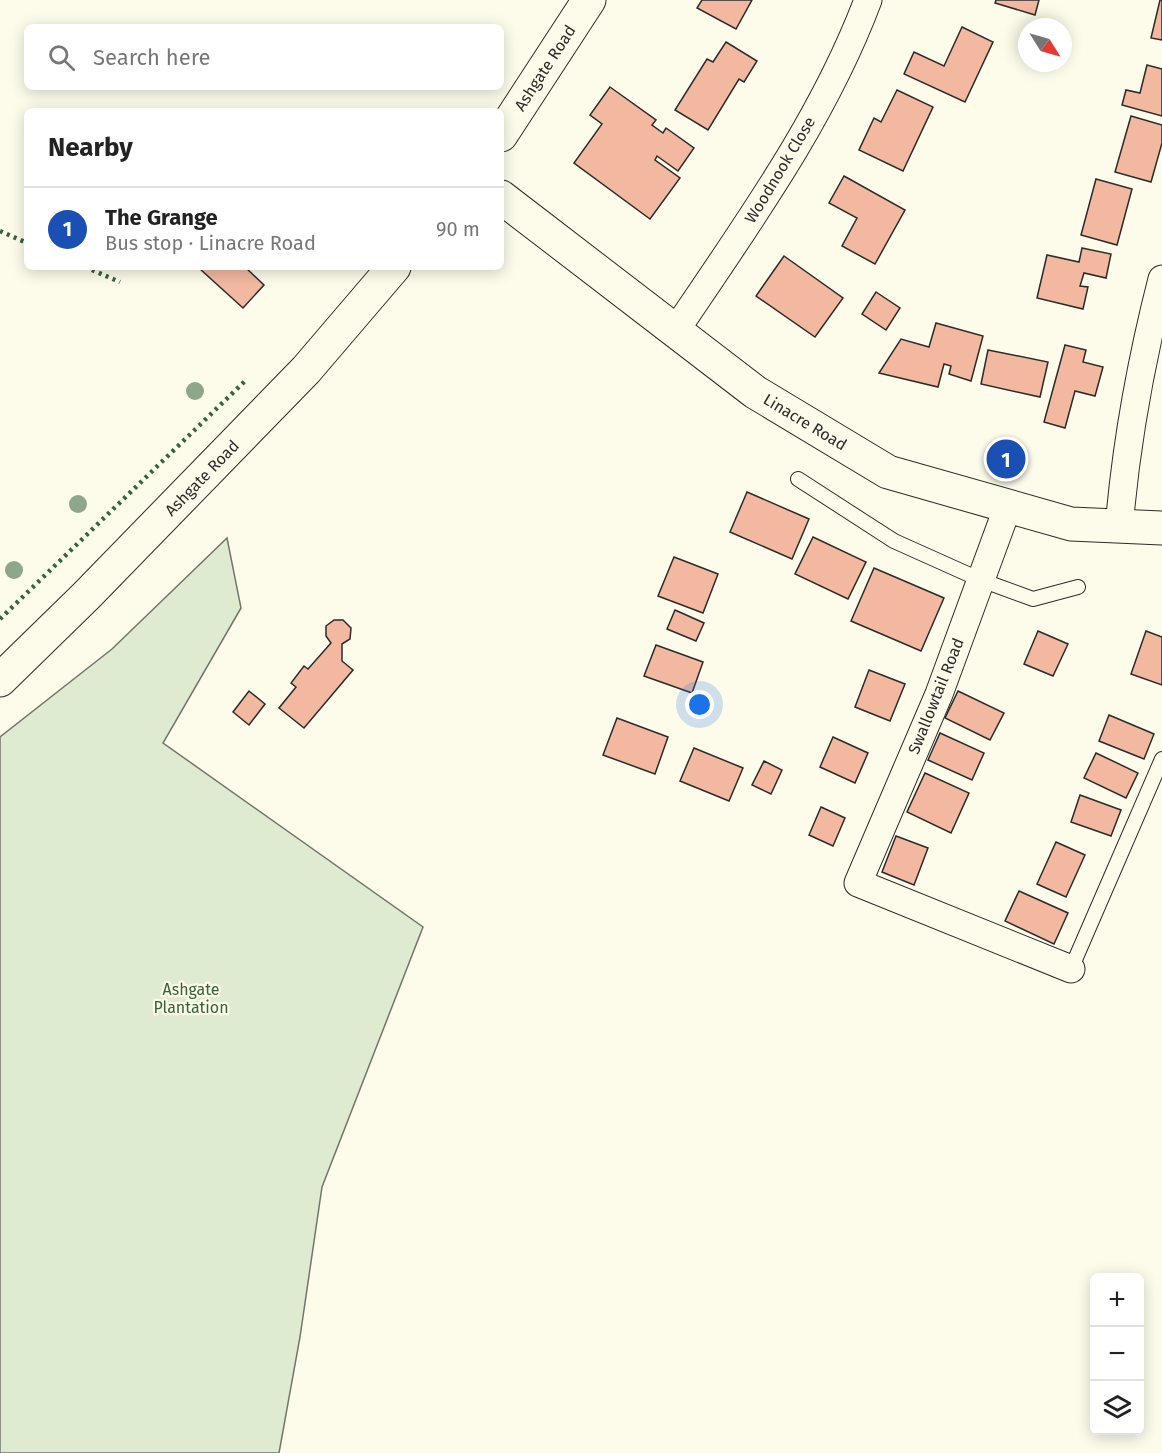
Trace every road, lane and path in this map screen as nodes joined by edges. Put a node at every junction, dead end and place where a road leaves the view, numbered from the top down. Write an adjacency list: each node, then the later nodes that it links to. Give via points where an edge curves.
1 (589, 0): 3 (street, Ashgate Road)
2 (868, 0): 7 (street, Woodnook Close, via 848,54 781,174)
3 (504, 130)
4 (504, 199): 7 (street, Linacre Road)
5 (391, 270): 14 (street, Ashgate Road, via 306,370)
6 (1162, 279): 10 (street, via 1124,456)
7 (676, 330): 9 (street, Linacre Road, via 755,392 888,472)
8 (798, 479): 12 (lane, via 894,541)
9 (1008, 506): 10 (street, Linacre Road, via 1071,524); 12 (street, Swallowtail Road)
10 (1119, 528): 11 (street, Linacre Road)
11 (1162, 528)
12 (981, 580): 13 (lane, via 1033,599); 16 (street, Swallowtail Road, via 939,694 858,883)
13 (1078, 587)
14 (0, 680)
15 (1162, 759): 16 (lane)
16 (1071, 969)

